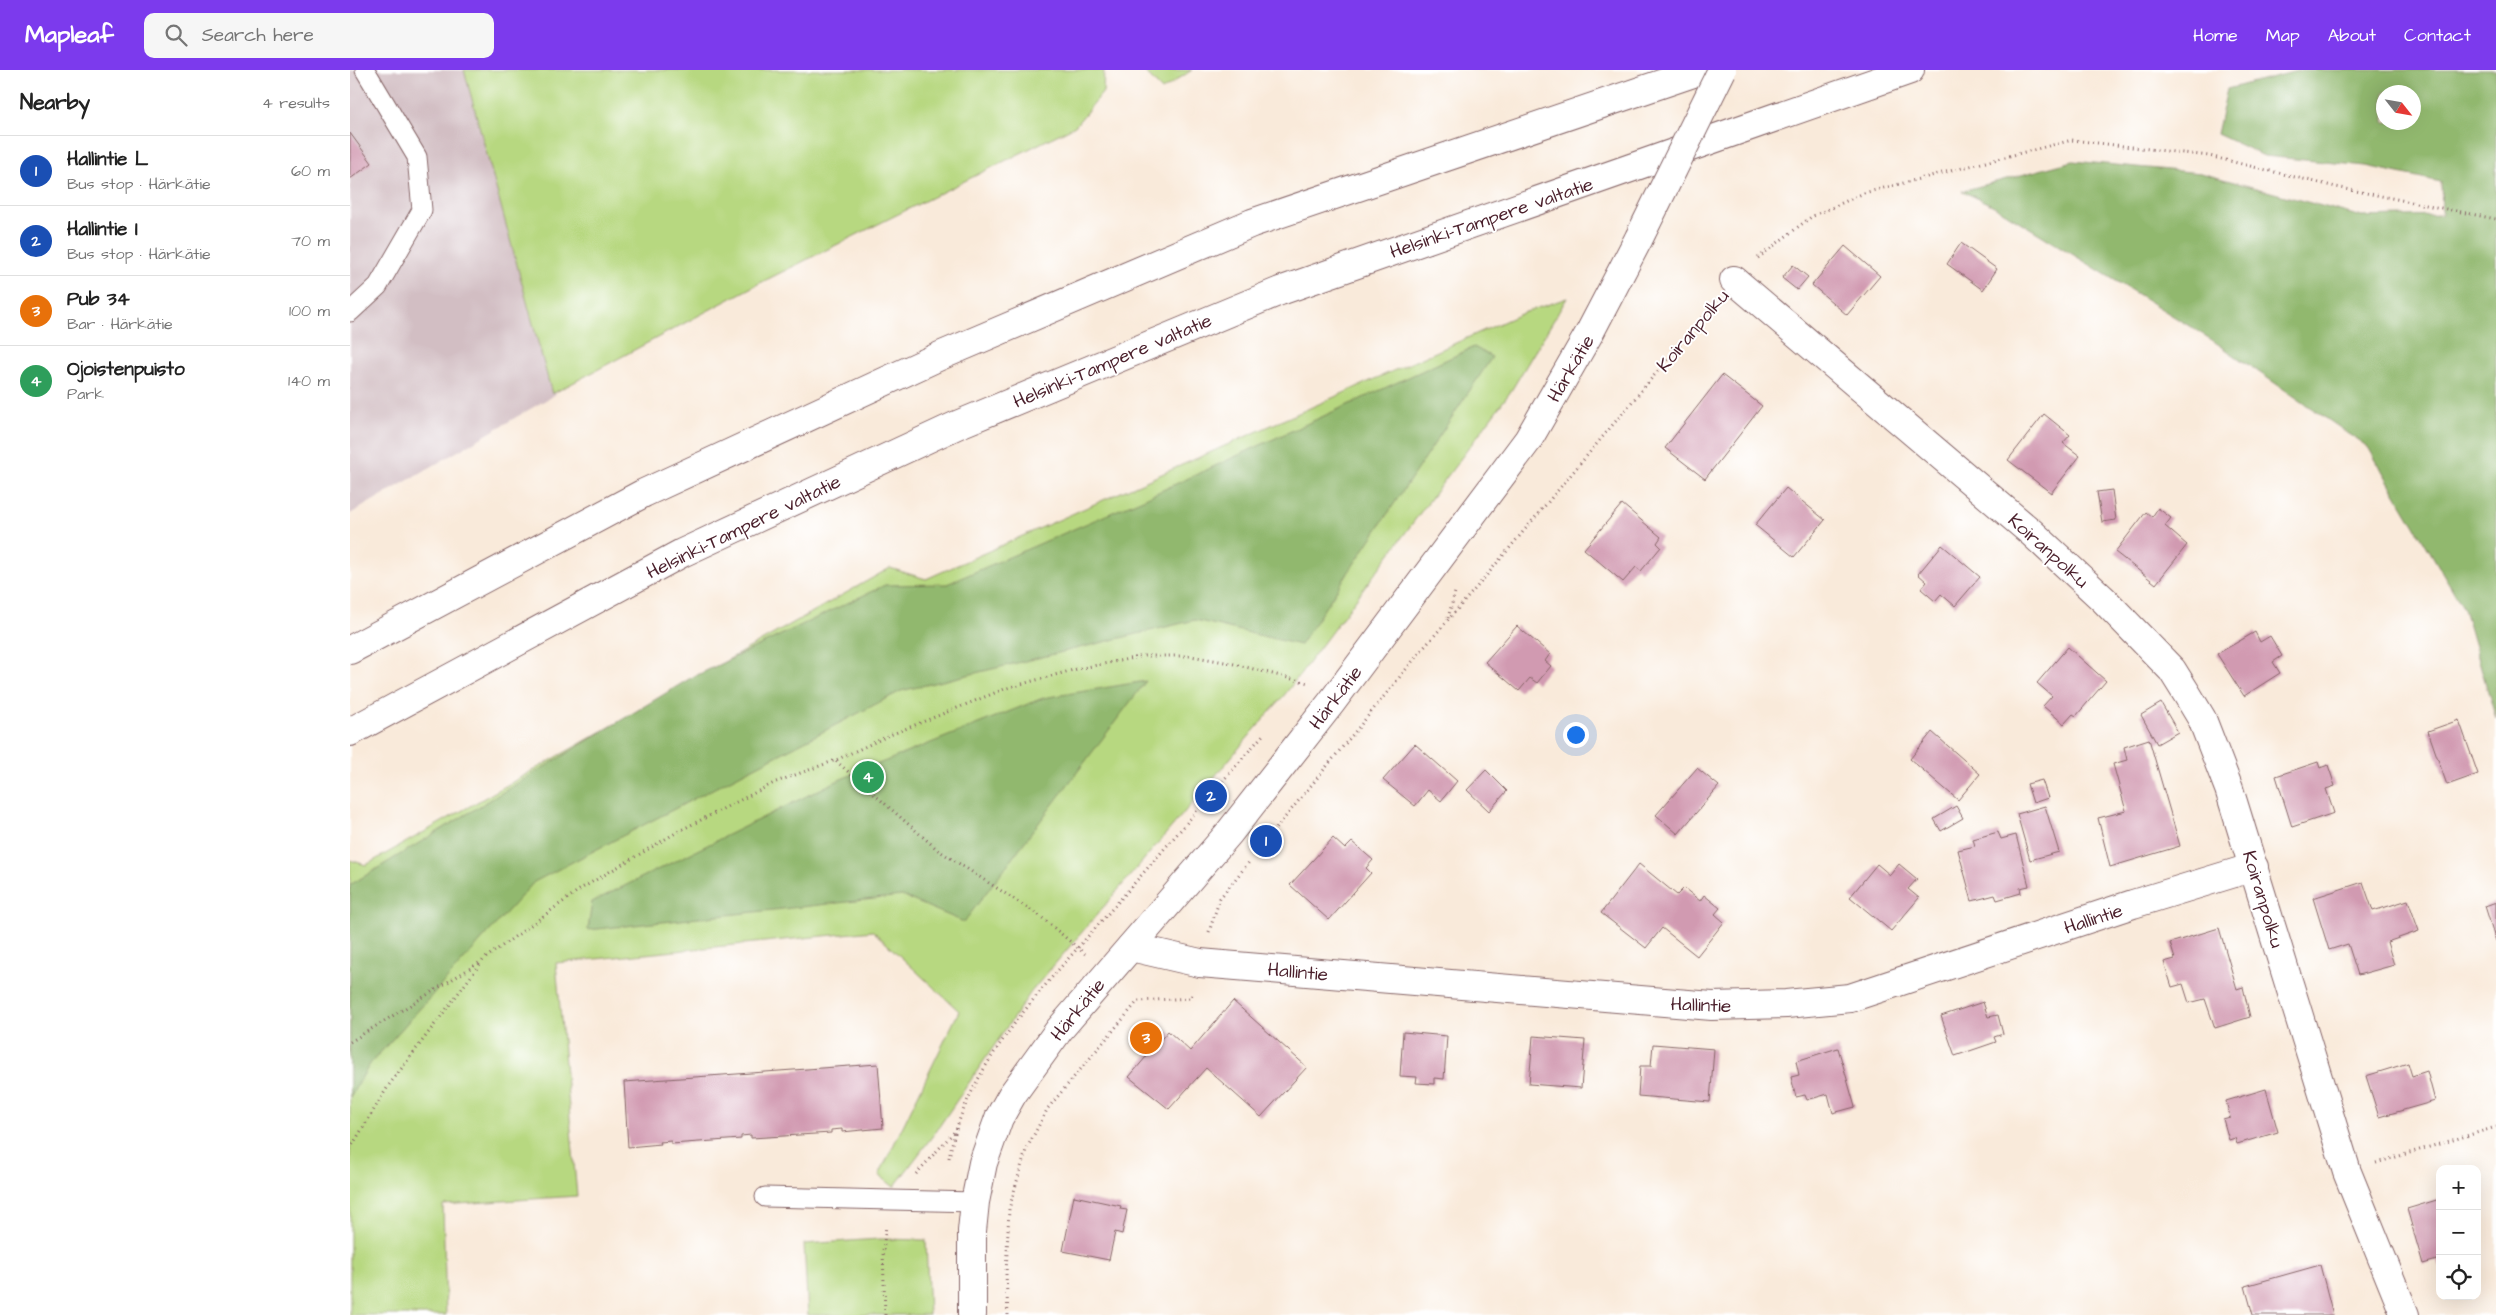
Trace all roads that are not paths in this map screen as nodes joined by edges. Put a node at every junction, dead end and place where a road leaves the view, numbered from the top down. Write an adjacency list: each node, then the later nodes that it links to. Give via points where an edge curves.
1 (365, 70): 6 (lane, via 416,157 422,210 378,286)
2 (1702, 70): 7 (main road, via 1252,223 959,348 644,493)
3 (1722, 70): 10 (main road, Härkätie, bridge, via 1590,332 1528,440 1241,818)
4 (1910, 70): 8 (main road, Helsinki-Tampere valtatie, via 1280,291 957,425 682,553)
5 (1734, 280): 9 (main road, Koiranpolku, via 2032,533 2172,670 2202,719)
6 (350, 312)
7 (350, 650)
8 (350, 732)
9 (2254, 867): 10 (main road, Hallintie, via 1850,998 1786,1004 1712,1006 1200,963); 14 (main road, Koiranpolku, via 2347,1172)
10 (1131, 947): 12 (main road, Härkätie, via 1059,1030 1012,1095 999,1118 983,1163)
11 (765, 1197): 12 (lane)
12 (975, 1202): 13 (main road, Härkätie)
13 (972, 1315)
14 (2405, 1315)

